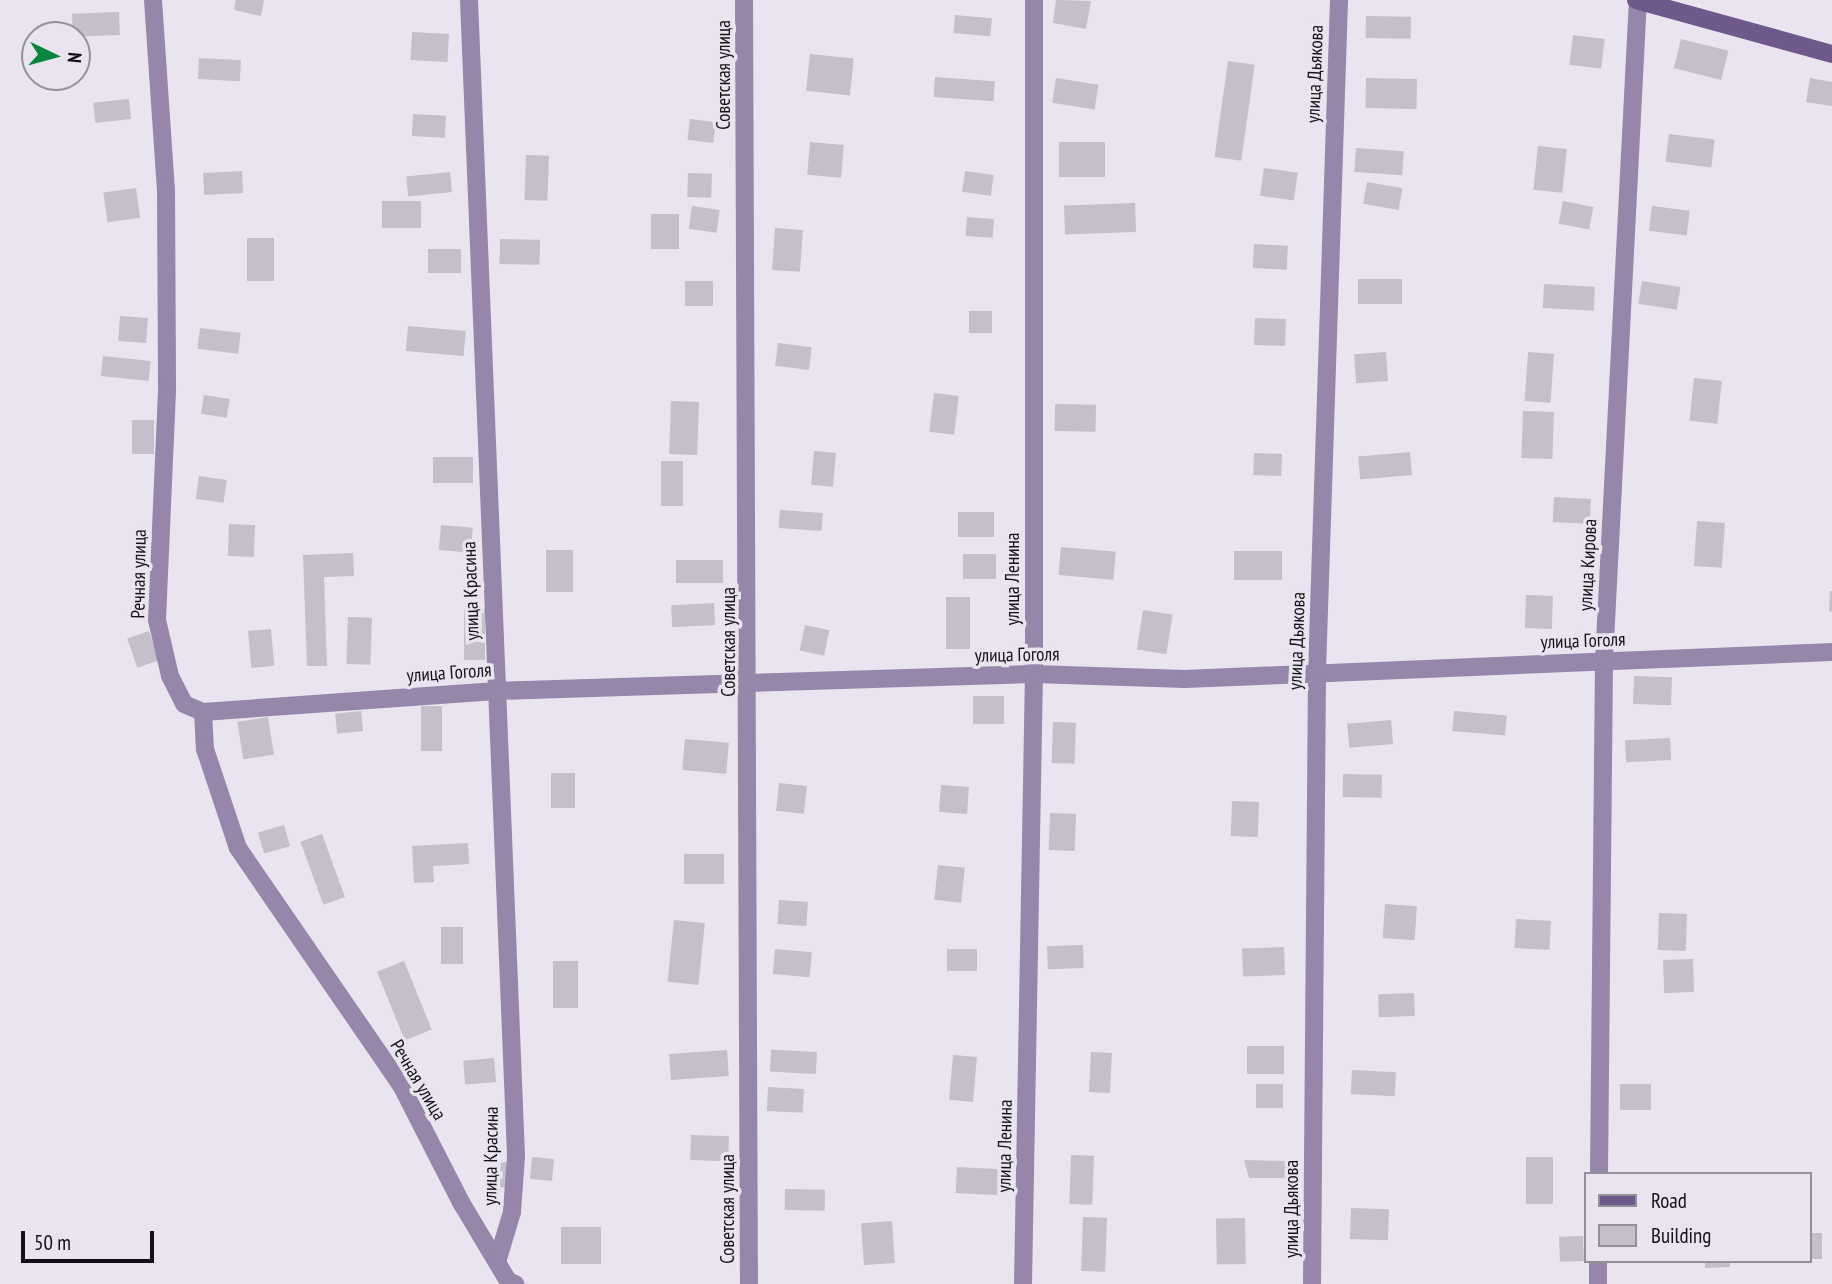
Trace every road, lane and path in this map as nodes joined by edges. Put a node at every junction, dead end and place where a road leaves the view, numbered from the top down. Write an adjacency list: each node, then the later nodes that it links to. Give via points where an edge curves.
1 (153, 0): 15 (street, Речная улица, via 166,189 157,620 179,695 184,704)
2 (469, 0): 14 (street, улица Красина)
3 (744, 0): 13 (street, Советская улица)
4 (1034, 0): 12 (street, улица Ленина)
5 (1339, 0): 11 (street, улица Дьякова)
6 (1637, 0): 7 (main road); 10 (street, улица Кирова)
7 (1668, 4): 8 (main road)
8 (1832, 54)
9 (1832, 652): 10 (street, улица Гоголя)
10 (1604, 661): 11 (street, улица Гоголя); 16 (street, улица Кирова)
11 (1317, 671): 12 (street, улица Гоголя, via 1185,678); 22 (street, улица Дьякова)
12 (1034, 674): 13 (street, улица Гоголя); 21 (street, улица Ленина)
13 (750, 683): 14 (street, улица Гоголя); 20 (street, Советская улица)
14 (496, 691): 15 (street, улица Гоголя); 17 (street, улица Красина, via 516,1156 512,1212)
15 (203, 712): 17 (street, Речная улица, via 205,749 238,848 401,1086)
16 (1599, 1172)
17 (497, 1262): 19 (street, Речная улица, via 508,1281)
18 (1598, 1263): 23 (street)
19 (515, 1284)
20 (749, 1284)
21 (1023, 1284)
22 (1312, 1284)
23 (1598, 1284)

